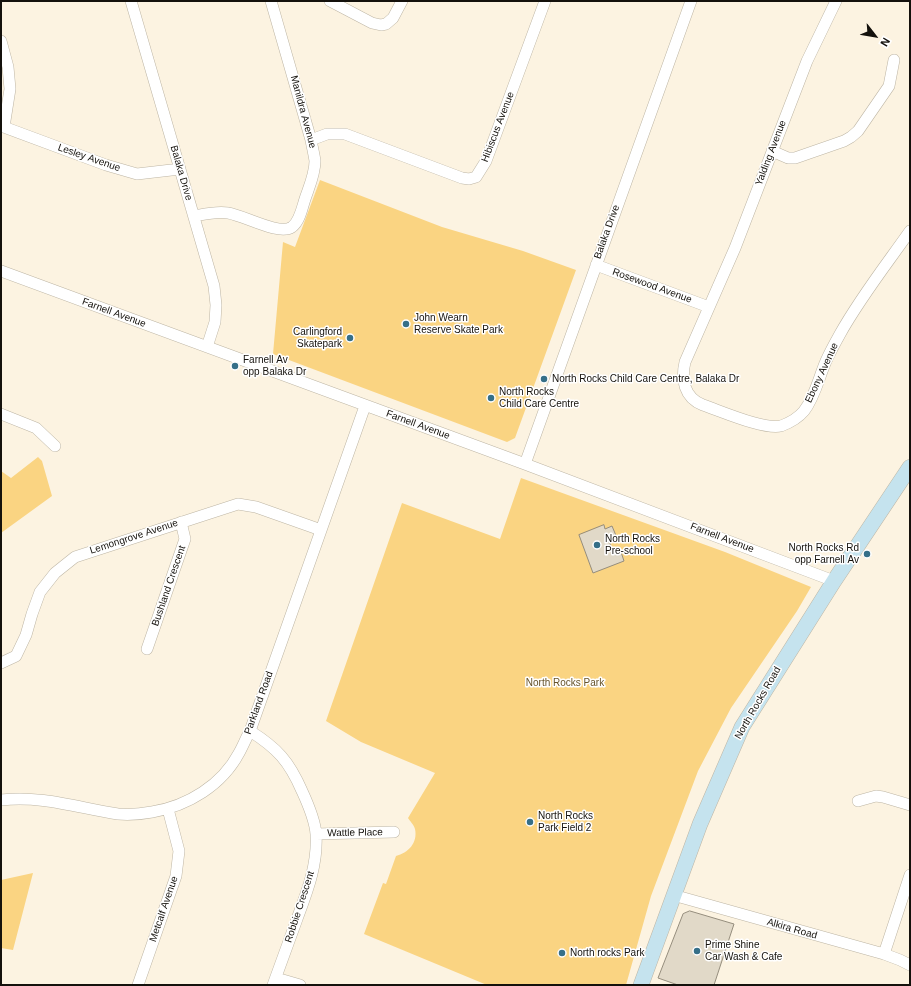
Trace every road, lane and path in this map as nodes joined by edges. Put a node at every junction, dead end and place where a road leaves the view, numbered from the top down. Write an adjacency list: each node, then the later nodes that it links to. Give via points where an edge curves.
1 (131, 1): 13 (street, Balaka Drive)
2 (330, 1): 3 (street, via 372,23 381,25 393,18)
3 (402, 1)
4 (545, 1): 11 (street, Hibiscus Avenue, via 486,161 476,177 462,178 351,135 333,133)
5 (691, 1): 16 (street, Balaka Drive)
6 (836, 1): 12 (street, Yalding Avenue, via 807,62)
7 (274, 2): 11 (street, Manildra Avenue)
8 (1, 41): 10 (street, via 8,67 10,89)
9 (894, 60): 12 (street, via 889,86 858,131 851,137 795,158 788,158)
10 (2, 127): 13 (street, Lesley Avenue, via 137,174)
11 (311, 140): 14 (street, Manildra Avenue, via 315,160 313,176 299,219 293,227 284,230 274,228 227,212)
12 (772, 151): 18 (street, Yalding Avenue, via 735,248)
13 (180, 168): 14 (street, Balaka Drive)
14 (194, 216): 19 (street, Balaka Drive, via 214,286 216,306 215,322)
15 (910, 231): 18 (street, Ebony Avenue, via 842,332 826,360 804,411 791,422 776,427 763,425 700,404 688,394 683,380 685,362)
16 (596, 264): 18 (street, Rosewood Avenue); 23 (street, Balaka Drive)
17 (1, 271): 19 (street, Farnell Avenue)
18 (709, 307)
19 (207, 346): 20 (street, Farnell Avenue)
20 (365, 406): 23 (street, Farnell Avenue); 26 (street, Parkland Road)
21 (1, 414): 22 (street, via 36,428)
22 (55, 446)
23 (524, 464): 27 (street, Farnell Avenue)
24 (910, 467): 27 (main road, North Rocks Road)
25 (181, 522): 26 (street, Lemongrove Avenue, via 238,504 256,507); 28 (street, Bushland Crescent, via 185,539); 29 (street, Lemongrove Avenue, via 75,557 65,564 40,592 16,656)
26 (321, 530): 30 (street, Parkland Road)
27 (834, 581): 38 (main road, North Rocks Road, via 742,726 704,812)
28 (147, 649)
29 (1, 662)
30 (250, 731): 34 (street, Parkland Road, via 239,754 211,787); 36 (street, Robbie Crescent, via 267,741 282,755 296,776 307,800)
31 (1, 800): 34 (street, Parkland Road, via 29,798 120,814)
32 (858, 801): 33 (street, via 876,796)
33 (910, 805)
34 (168, 810): 42 (street, Metcalf Avenue, via 180,851 176,876)
35 (394, 832): 36 (street, Wattle Place)
36 (316, 834): 41 (street, Robbie Crescent, via 309,886)
37 (910, 875): 39 (street)
38 (673, 895): 39 (street, Alkira Road); 44 (main road, North Rocks Road)
39 (884, 954): 40 (street, Alkira Road)
40 (910, 965)
41 (275, 982): 43 (street)
42 (138, 985)
43 (300, 985)
44 (641, 985)

